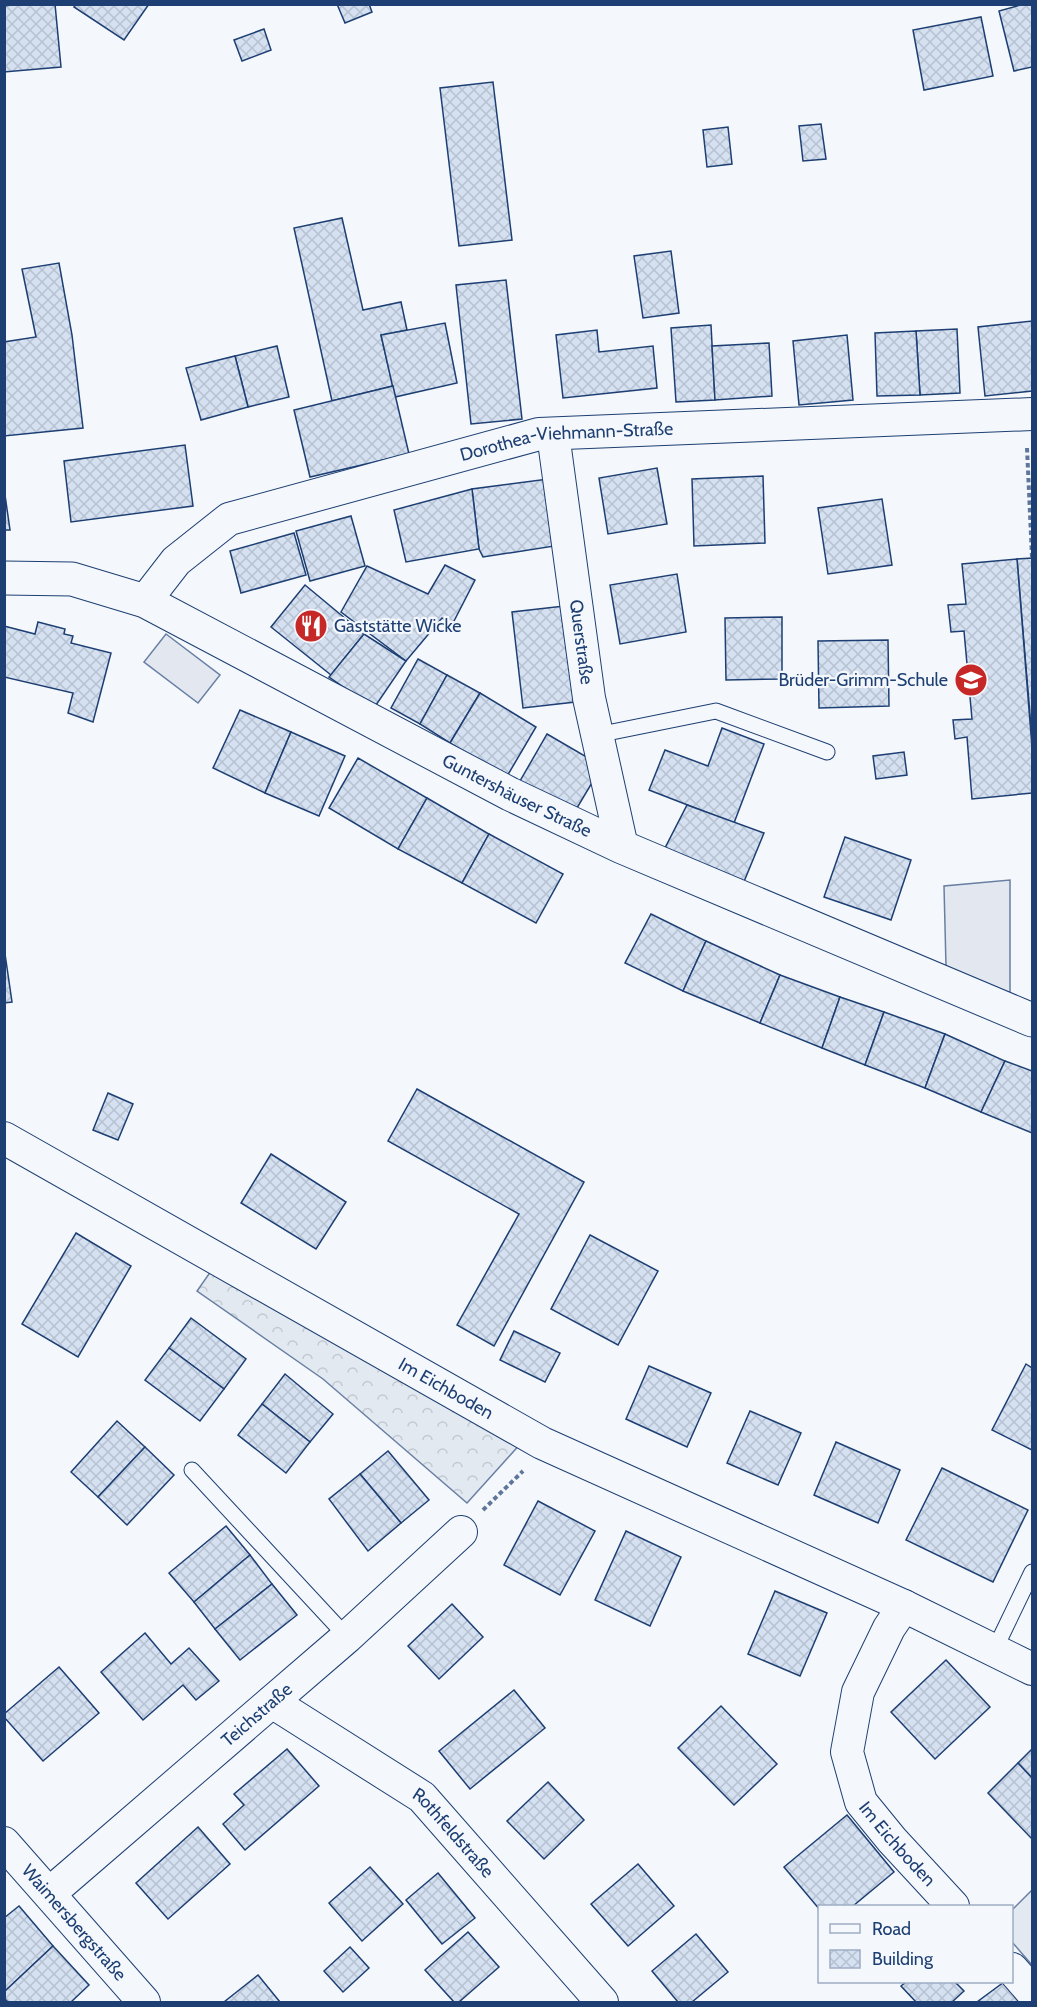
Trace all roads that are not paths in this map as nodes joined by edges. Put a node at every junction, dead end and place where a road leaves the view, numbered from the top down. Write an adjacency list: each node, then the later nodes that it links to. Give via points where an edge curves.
1 (1029, 414): 2 (street, Dorothea-Viehmann-Straße)
2 (553, 434): 4 (street, Dorothea-Viehmann-Straße, via 539,434 229,519 176,561); 5 (street, Querstraße)
3 (4, 578): 4 (street, Guntershäuser Straße, via 72,579)
4 (145, 601): 7 (street, Guntershäuser Straße, via 510,794)
5 (597, 735): 6 (lane, via 716,711); 7 (street, Querstraße)
6 (827, 752)
7 (622, 847): 8 (street, Guntershäuser Straße)
8 (1032, 1020)
9 (4, 1138): 13 (street, Im Eichboden, via 542,1443)
10 (192, 1470): 14 (lane)
11 (461, 1532): 14 (street, Teichstraße)
12 (1032, 1572): 15 (lane)
13 (904, 1606): 15 (street, Im Eichboden); 20 (street, Im Eichboden, via 858,1692 847,1752 861,1802)
14 (347, 1637): 17 (street, Teichstraße)
15 (994, 1651): 16 (street, Im Eichboden)
16 (1032, 1669)
17 (272, 1702): 19 (street, Teichstraße); 24 (street, Rothfeldstraße, via 422,1797)
18 (4, 1843): 19 (street, Waimersbergstraße)
19 (50, 1893): 23 (street, Waimersbergstraße)
20 (952, 1905)
21 (1013, 1971): 22 (street)
22 (1032, 1992)
23 (144, 2002)
24 (602, 2002)

